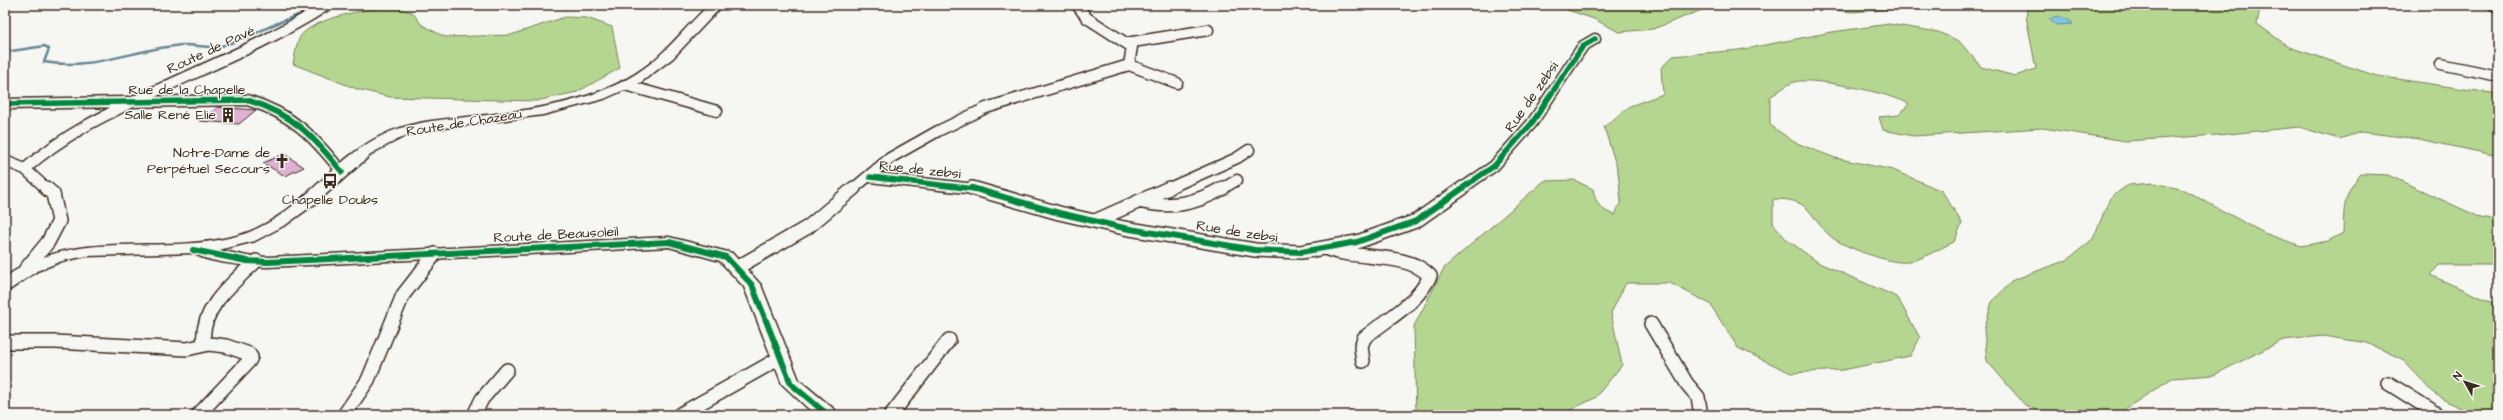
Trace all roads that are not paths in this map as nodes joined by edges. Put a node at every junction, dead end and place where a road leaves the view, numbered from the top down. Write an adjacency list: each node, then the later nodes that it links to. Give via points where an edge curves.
1 (327, 5): 14 (street, Route de Pavé, via 262,42)
2 (717, 5): 13 (main road, Route de Chazeau, via 656,67)
3 (1077, 5): 8 (street, via 1087,18)
4 (2490, 5): 5 (main road)
5 (2498, 9)
6 (1208, 30): 8 (street)
7 (1595, 39): 25 (street, Rue de zebsi, via 1583,46 1532,123 1494,166 1416,221 1357,242)
8 (1126, 43): 10 (street, via 1132,47)
9 (2441, 64): 11 (street)
10 (1129, 65): 12 (street); 21 (street, via 986,108 938,130 890,158)
11 (2498, 76)
12 (1177, 83)
13 (625, 85): 16 (street); 20 (main road, Route de Chazeau, via 550,110 408,130 375,144)
14 (130, 103): 15 (street, Rue de la Chapelle); 19 (street, Route de Pavé, via 65,136); 20 (street, Rue de la Chapelle, via 247,100 270,106 306,128)
15 (5, 104)
16 (717, 111)
17 (1249, 150): 23 (street, via 1237,158)
18 (5, 161): 19 (street)
19 (25, 169): 30 (street, via 53,194 59,220 48,242)
20 (342, 172): 26 (main road, Route de Chazeau, via 294,213 263,231 228,244)
21 (870, 177): 24 (street, Rue de zebsi, via 972,188); 29 (street, via 808,227)
22 (1237, 180): 23 (street, via 1201,201 1166,207)
23 (1139, 201): 24 (street)
24 (1095, 221): 25 (street, Rue de zebsi, via 1255,250 1301,252)
25 (1325, 248): 37 (street, via 1338,254 1422,266 1430,276 1426,288 1414,301 1364,338 1361,347)
26 (193, 250): 28 (main road, Route de Beausoleil); 30 (main road, Route de Chazeau, via 81,250)
27 (435, 254): 28 (main road, Route de Beausoleil); 29 (main road, Route de Beausoleil, via 669,242 720,255); 41 (street, via 403,295 368,380)
28 (256, 261): 35 (street, via 209,313 202,338)
29 (738, 267): 36 (main road, Route de Beausoleil, via 752,285)
30 (25, 270): 31 (main road, Route de Chazeau)
31 (5, 285)
32 (1652, 324): 46 (street, via 1687,384 1698,397)
33 (949, 340): 45 (street)
34 (5, 342): 35 (street, via 187,349)
35 (204, 344): 40 (street, via 226,346 251,357)
36 (780, 358): 43 (street); 44 (main road, Route de Beausoleil, via 791,384)
37 (1363, 360)
38 (507, 370): 42 (street, via 482,399)
39 (2388, 383): 47 (street)
40 (198, 415)
41 (344, 415)
42 (474, 415)
43 (680, 415)
44 (828, 415)
45 (890, 415)
46 (1701, 415)
47 (2439, 415)

